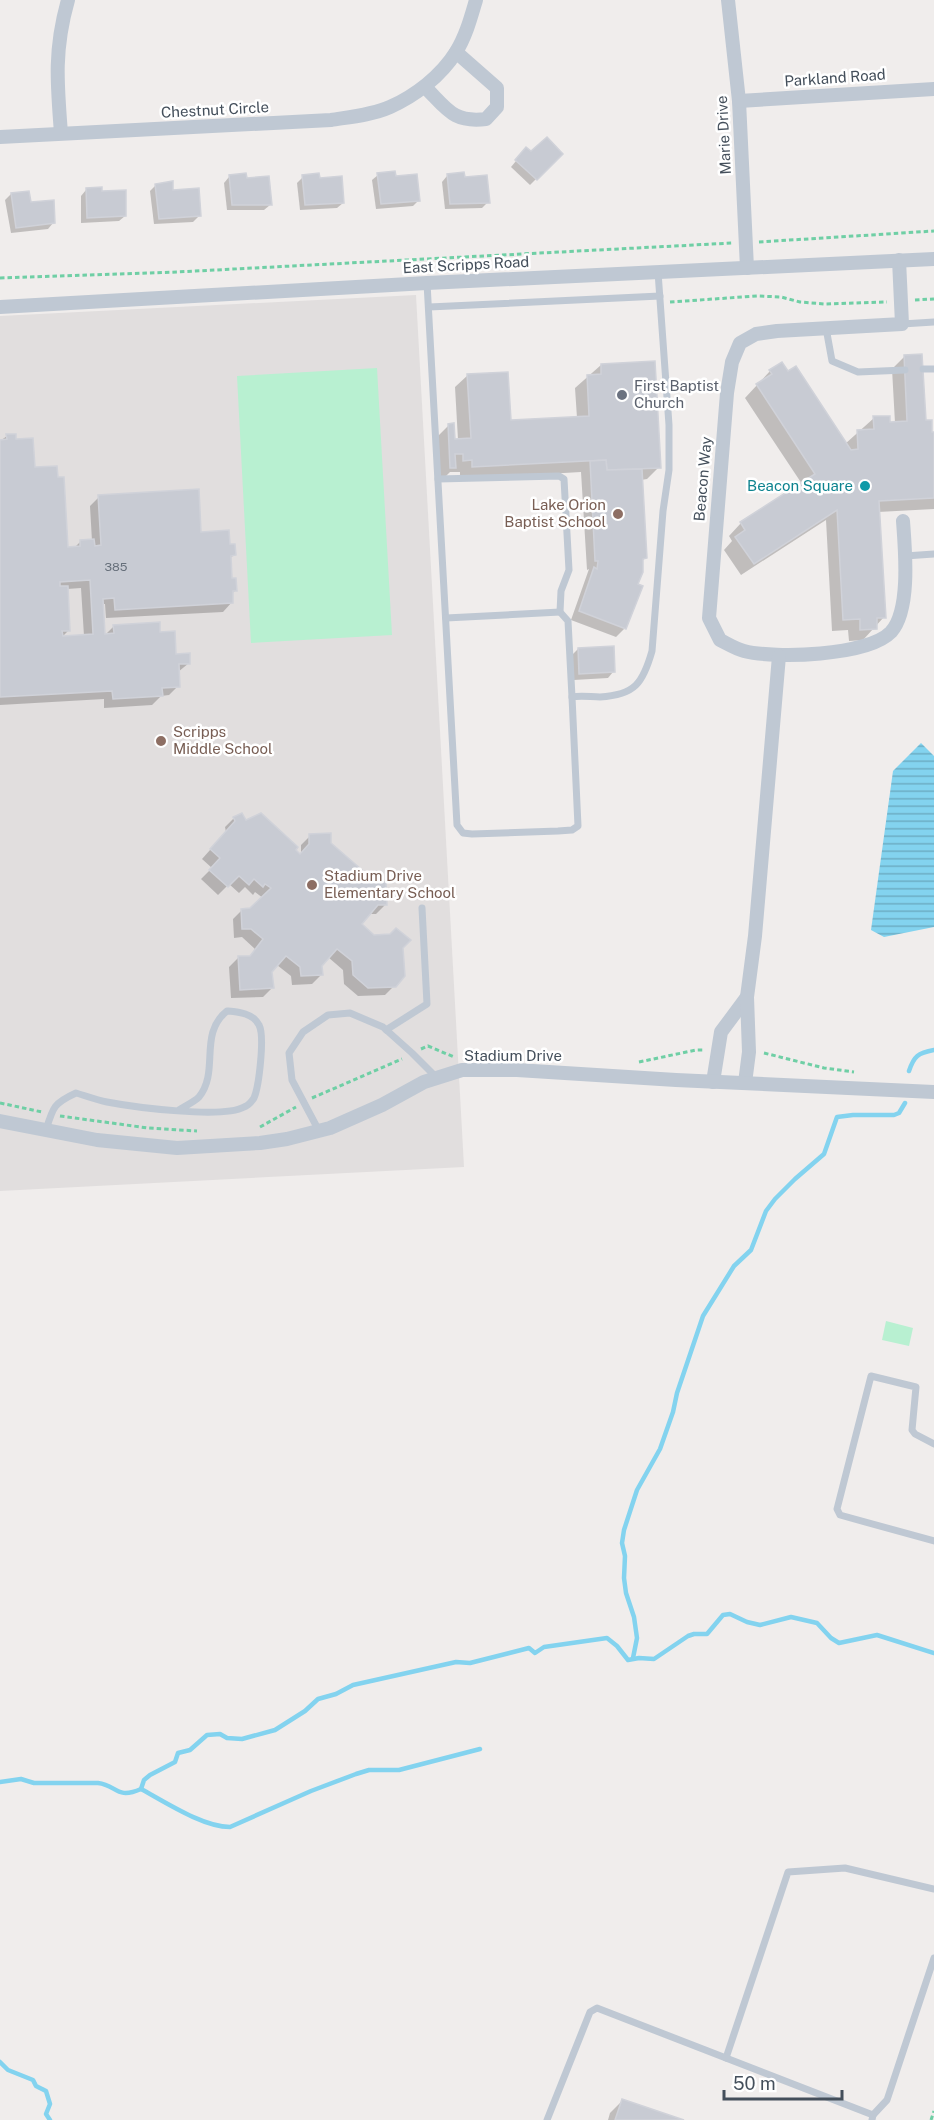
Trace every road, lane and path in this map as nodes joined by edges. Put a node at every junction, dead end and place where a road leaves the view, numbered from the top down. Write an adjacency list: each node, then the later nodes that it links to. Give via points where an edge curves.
1 (68, 0): 8 (street, via 57,57)
2 (476, 0): 4 (street, Chestnut Circle)
3 (728, 0): 7 (street, Marie Drive)
4 (456, 52): 5 (street, Chestnut Circle); 5 (street, via 497,88 497,106 486,119 468,122 452,114)
5 (425, 87): 8 (street, Chestnut Circle, via 389,108 331,120)
6 (934, 89): 7 (street, Parkland Road)
7 (739, 101): 11 (street, Marie Drive)
8 (61, 133): 9 (street, Chestnut Circle)
9 (0, 137)
10 (934, 231): 11 (path)
11 (746, 242): 14 (street, Marie Drive); 16 (path)
12 (934, 259): 13 (street, East Scripps Road)
13 (899, 260): 14 (street, East Scripps Road); 20 (street)
14 (747, 268): 15 (street, East Scripps Road)
15 (658, 272): 17 (street, East Scripps Road); 18 (lane)
16 (0, 278)
17 (428, 283): 21 (street, East Scripps Road); 22 (lane)
18 (660, 299): 20 (path, via 757,296 825,304); 22 (lane); 36 (lane, via 669,470 652,651 646,673 626,693)
19 (934, 299): 20 (path)
20 (901, 301): 24 (street)
21 (0, 307)
22 (429, 307): 29 (lane)
23 (934, 322): 24 (lane)
24 (902, 324): 25 (street, Beacon Way)
25 (826, 328): 28 (lane, via 832,361 837,364 858,372); 35 (street, Beacon Way, via 756,334 740,343 727,393 710,618 720,640 744,651)
26 (923, 369): 27 (lane)
27 (934, 369)
28 (905, 370)
29 (438, 479): 33 (lane, via 564,479 568,570); 34 (lane)
30 (903, 521): 32 (street, Beacon Way)
31 (934, 555): 32 (lane)
32 (905, 556): 35 (street, Beacon Way, via 903,607 891,632 874,643 848,650)
33 (560, 612): 34 (lane); 36 (lane, via 568,621)
34 (446, 618): 36 (lane, via 457,825 463,833 558,831 578,826)
35 (779, 656): 38 (street)
36 (572, 697)
37 (422, 908): 39 (lane, via 427,1004)
38 (747, 997): 43 (street, via 721,1032); 44 (street)
39 (386, 1030): 42 (lane); 49 (lane, via 350,1013 328,1015 303,1032 289,1053 292,1080)
40 (767, 1054): 41 (path)
41 (860, 1073)
42 (437, 1078): 43 (street, Stadium Drive, via 462,1071 517,1070); 49 (street, Stadium Drive)
43 (713, 1082): 44 (street, Stadium Drive)
44 (746, 1083): 45 (street, Stadium Drive)
45 (934, 1092)
46 (179, 1110): 46 (lane, via 232,1112 254,1099 261,1038 260,1025 253,1017 227,1011 217,1019 210,1041 209,1078 198,1098); 48 (lane, via 106,1102 76,1093 52,1108)
47 (0, 1121): 48 (street, Stadium Drive)
48 (46, 1130): 49 (street, Stadium Drive, via 177,1148 268,1142)
49 (319, 1131)
50 (934, 1444): 51 (lane, via 912,1430 916,1388 871,1376 837,1509 840,1515)
51 (934, 1541)
52 (934, 1889): 54 (lane, via 845,1868 788,1872)
53 (934, 1958): 56 (lane, via 887,2100)
54 (726, 2058): 56 (lane); 57 (lane, via 597,2008 590,2012)
55 (934, 2111): 58 (path)
56 (873, 2118)
57 (548, 2120)
58 (931, 2120)

